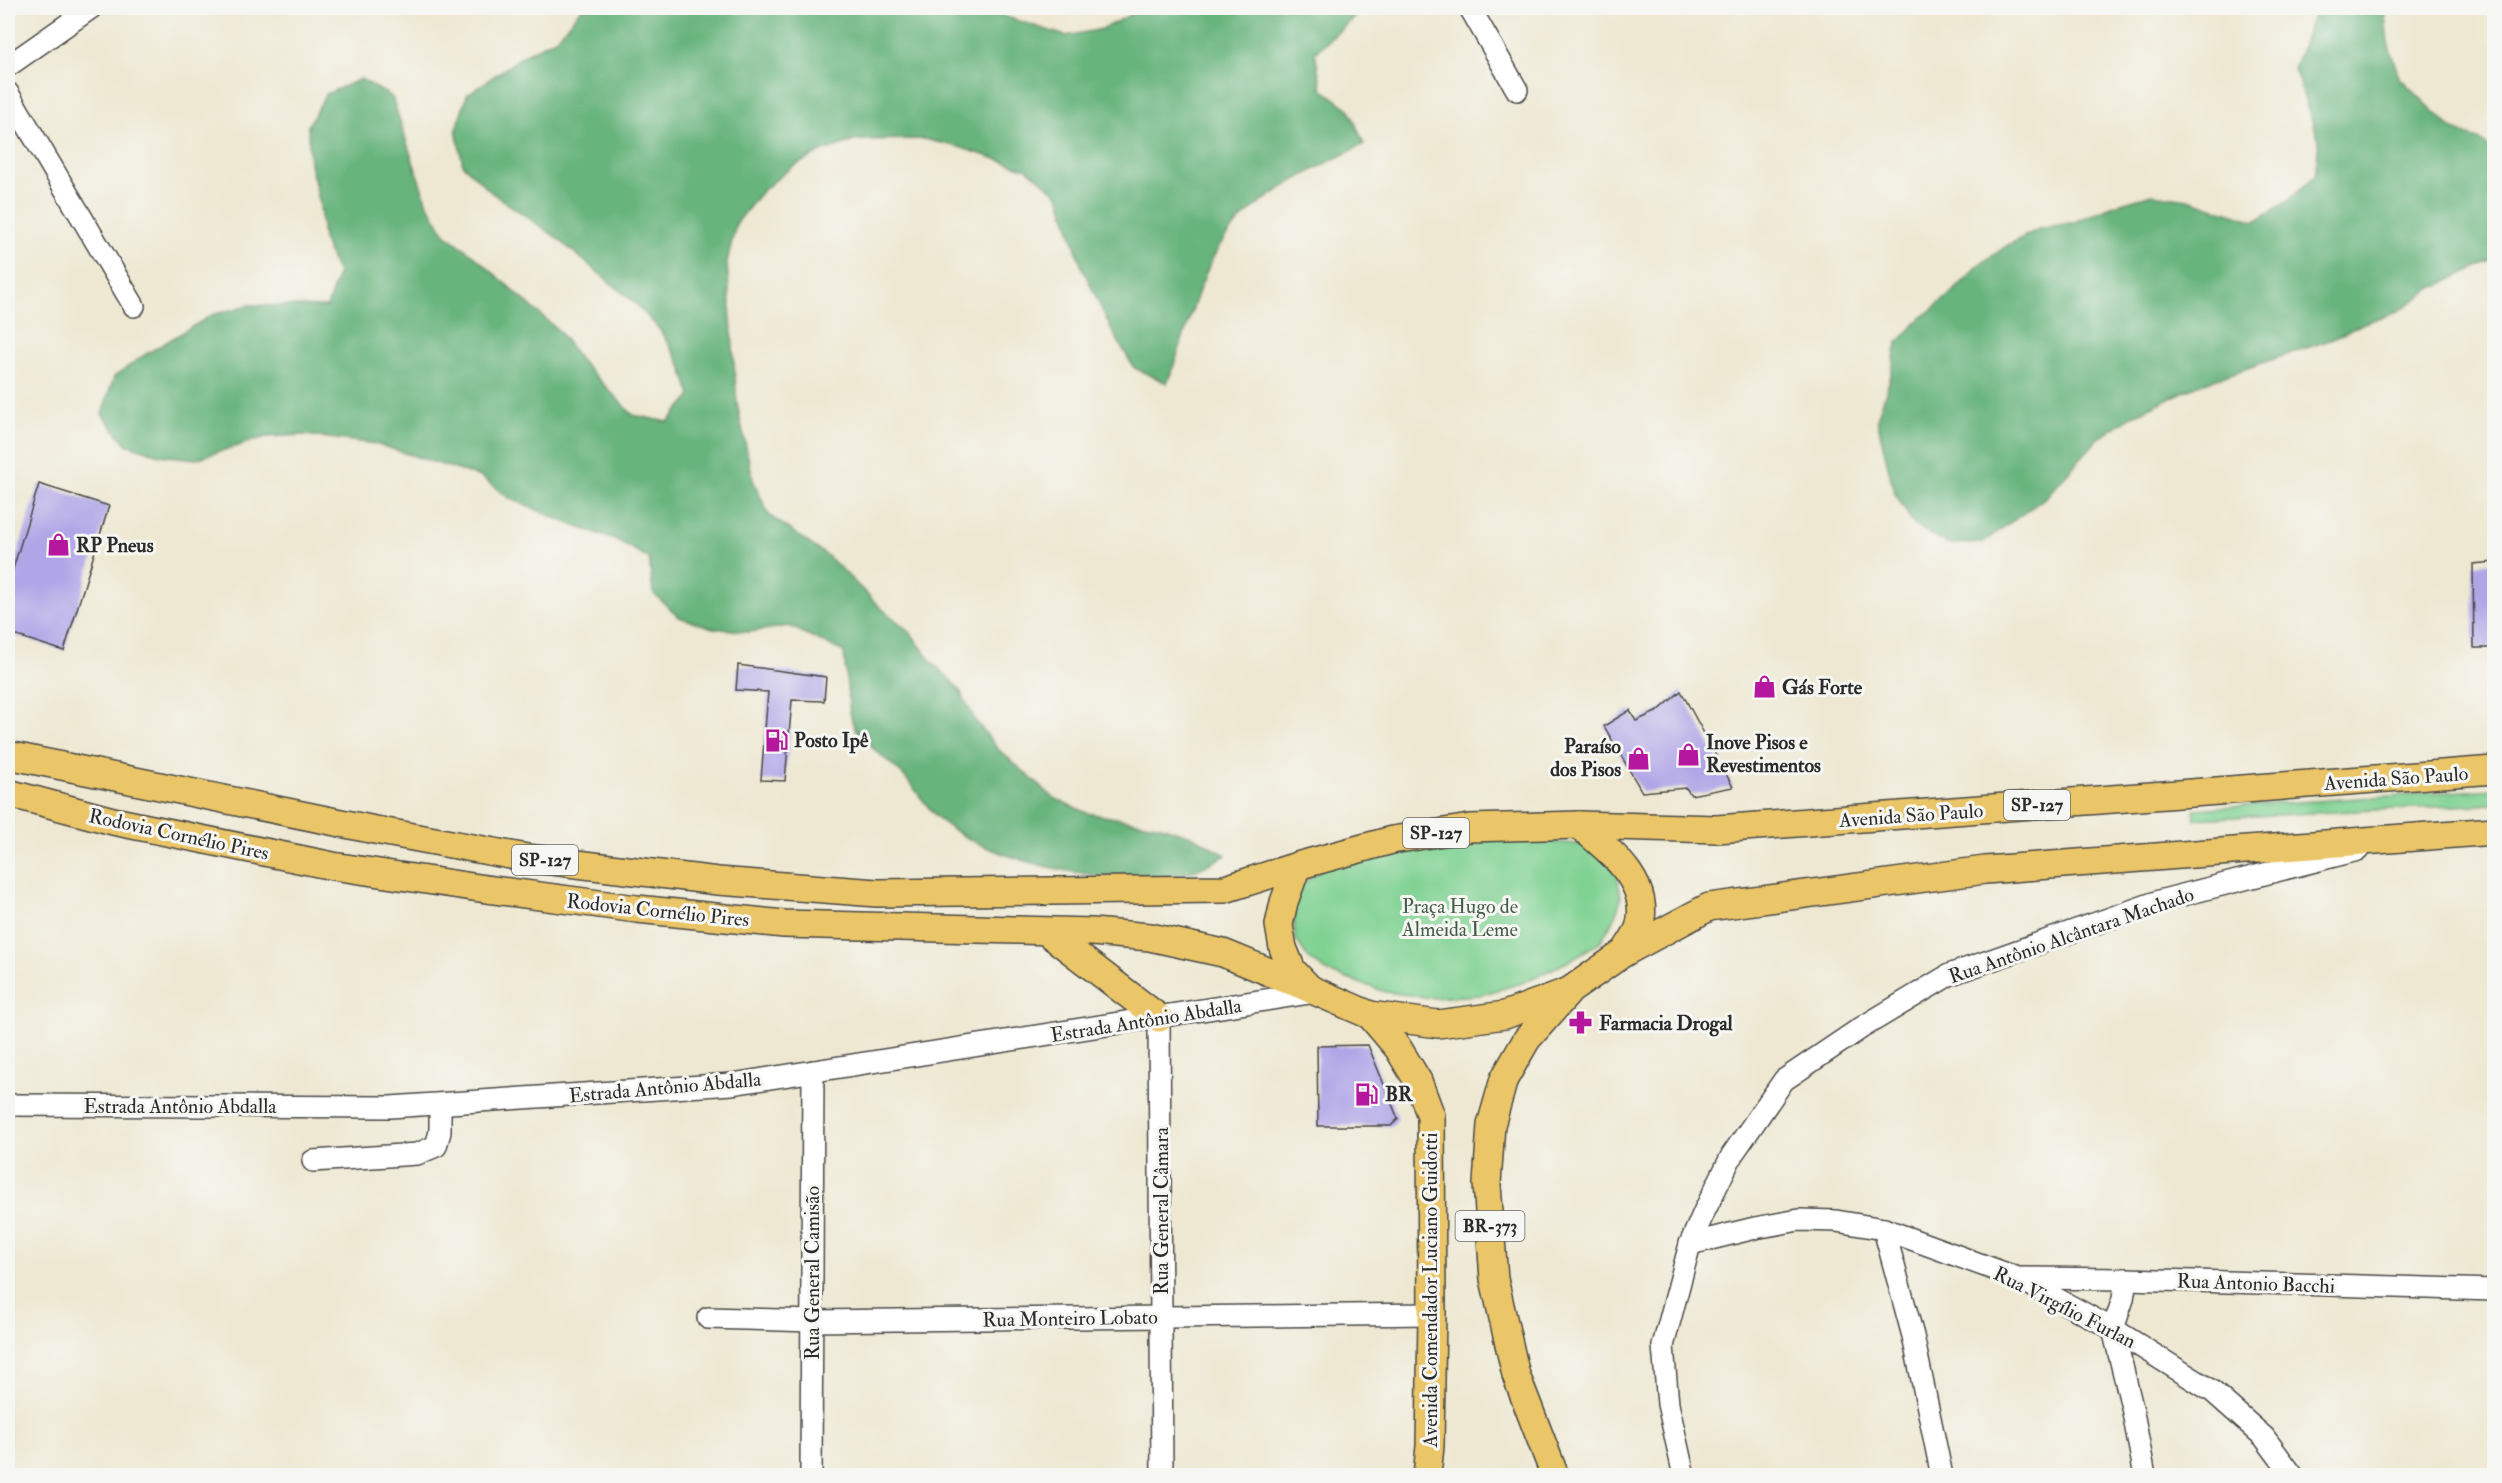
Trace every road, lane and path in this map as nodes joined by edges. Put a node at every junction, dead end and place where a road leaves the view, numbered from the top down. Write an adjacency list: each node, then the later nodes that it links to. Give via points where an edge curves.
1 (91, 8): 3 (street)
2 (1470, 8): 4 (street)
3 (8, 66)
4 (1516, 90)
5 (8, 93): 6 (street)
6 (134, 306)
7 (8, 755): 13 (main road, Rodovia Cornélio Pires / SP-127, via 527,858 718,881 877,893 1225,889)
8 (2494, 770): 10 (main road, Avenida São Paulo / SP-127, via 1717,829)
9 (8, 793): 14 (main road, Rodovia Cornélio Pires / SP-127, via 112,821 333,866 486,889 784,924)
10 (1579, 825): 13 (main road, SP-127, via 1470,828 1392,840); 15 (main road, SP-127, via 1630,874 1641,901 1639,928)
11 (2494, 831): 12 (main road, SP-127)
12 (2411, 837): 15 (main road, SP-127, via 1985,870 1709,907); 25 (street, Rua Antônio Alcântara Machado, via 2159,901 1949,975 1784,1080 1732,1155)
13 (1297, 866): 16 (main road, SP-127, via 1280,926 1292,970)
14 (1047, 932): 16 (main road, Rodovia Cornélio Pires / SP-127, via 1150,937 1223,952); 19 (main road)
15 (1625, 952): 17 (main road, SP-127)
16 (1313, 990): 18 (main road, SP-127); 19 (street, Estrada Antônio Abdalla)
17 (1569, 991): 18 (main road, SP-127, via 1505,1016 1438,1024); 37 (main road, BR-373, via 1527,1039 1504,1079 1491,1125 1487,1184 1494,1279 1516,1375)
18 (1370, 1015): 29 (main road, Avenida Comendador Luciano Guidotti / BR-373, via 1398,1048 1418,1081 1431,1116)
19 (1159, 1018): 20 (street, Estrada Antônio Abdalla); 30 (street, Rua General Câmara)
20 (813, 1071): 22 (street, Estrada Antônio Abdalla, via 732,1084); 32 (street, Rua General Camisão)
21 (8, 1105): 22 (street, Estrada Antônio Abdalla)
22 (440, 1105): 23 (street, via 436,1146 417,1154)
23 (313, 1161)
24 (1884, 1229): 25 (street, Rua Virgílio Furlan, via 1799,1220); 26 (street, Rua Virgílio Furlan); 39 (street, via 1913,1336)
25 (1690, 1244): 38 (street, Rua Antônio Alcântara Machado, via 1663,1346 1668,1404)
26 (2018, 1278): 27 (street, Rua Antonio Bacchi); 33 (street, Rua Virgílio Furlan)
27 (2126, 1279): 28 (street, Rua Antonio Bacchi); 33 (street)
28 (2494, 1290)
29 (1432, 1314): 30 (street, Rua Monteiro Lobato); 36 (main road, Avenida Comendador Luciano Guidotti / BR-373)
30 (1162, 1317): 32 (street, Rua Monteiro Lobato); 35 (street, Rua General Câmara)
31 (708, 1318): 32 (street, Rua Monteiro Lobato)
32 (812, 1321): 34 (street, Rua General Camisão)
33 (2113, 1329): 40 (street); 41 (street, Rua Virgílio Furlan, via 2212,1391 2264,1437)
34 (811, 1476)
35 (1162, 1476)
36 (1427, 1476)
37 (1555, 1476)
38 (1684, 1476)
39 (1942, 1476)
40 (2145, 1476)
41 (2293, 1476)

